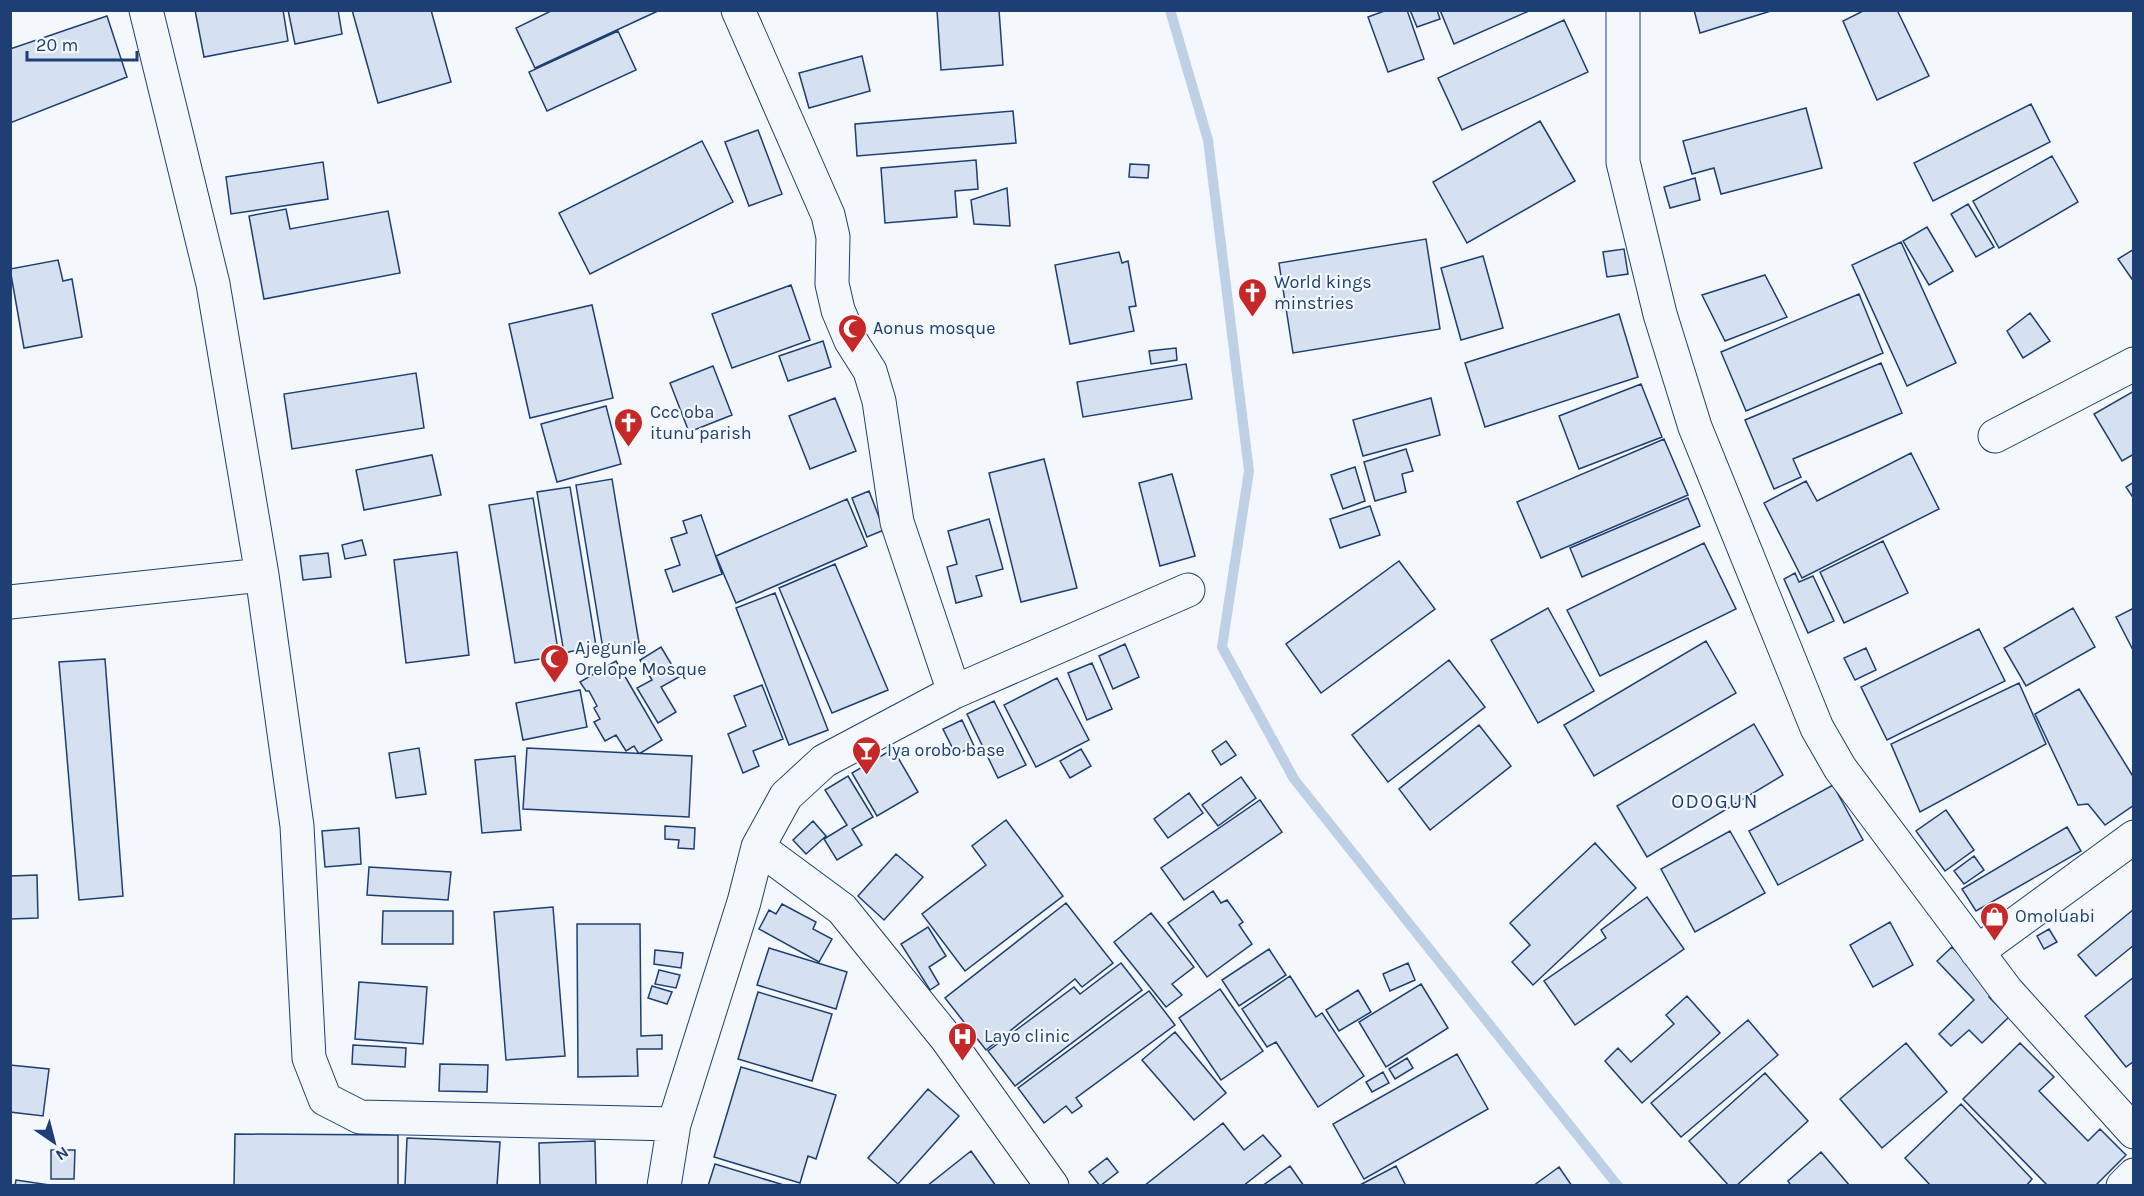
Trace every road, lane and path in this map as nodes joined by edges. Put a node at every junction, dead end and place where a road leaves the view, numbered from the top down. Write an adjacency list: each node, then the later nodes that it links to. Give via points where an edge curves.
1 (146, 10): 6 (street, via 213,284)
2 (738, 10): 9 (street, via 828,215 833,237 832,284 838,310 850,341 870,370 879,401 897,522)
3 (1623, 10): 12 (street, via 1623,162 1659,314 1695,427 1817,728 1840,768)
4 (2133, 364): 5 (street)
5 (1995, 436)
6 (262, 575): 8 (street); 13 (street, via 297,826 309,1058 325,1099 360,1116)
7 (1188, 590): 9 (street)
8 (10, 602)
9 (954, 692): 11 (street, via 824,761 786,796)
10 (2133, 837): 12 (street)
11 (758, 847): 13 (street); 17 (street, via 842,909 947,1039)
12 (1977, 952): 14 (street)
13 (674, 1125): 16 (street)
14 (2133, 1132)
15 (2133, 1175): 18 (street)
16 (664, 1185)
17 (1052, 1185)
18 (2123, 1185)

